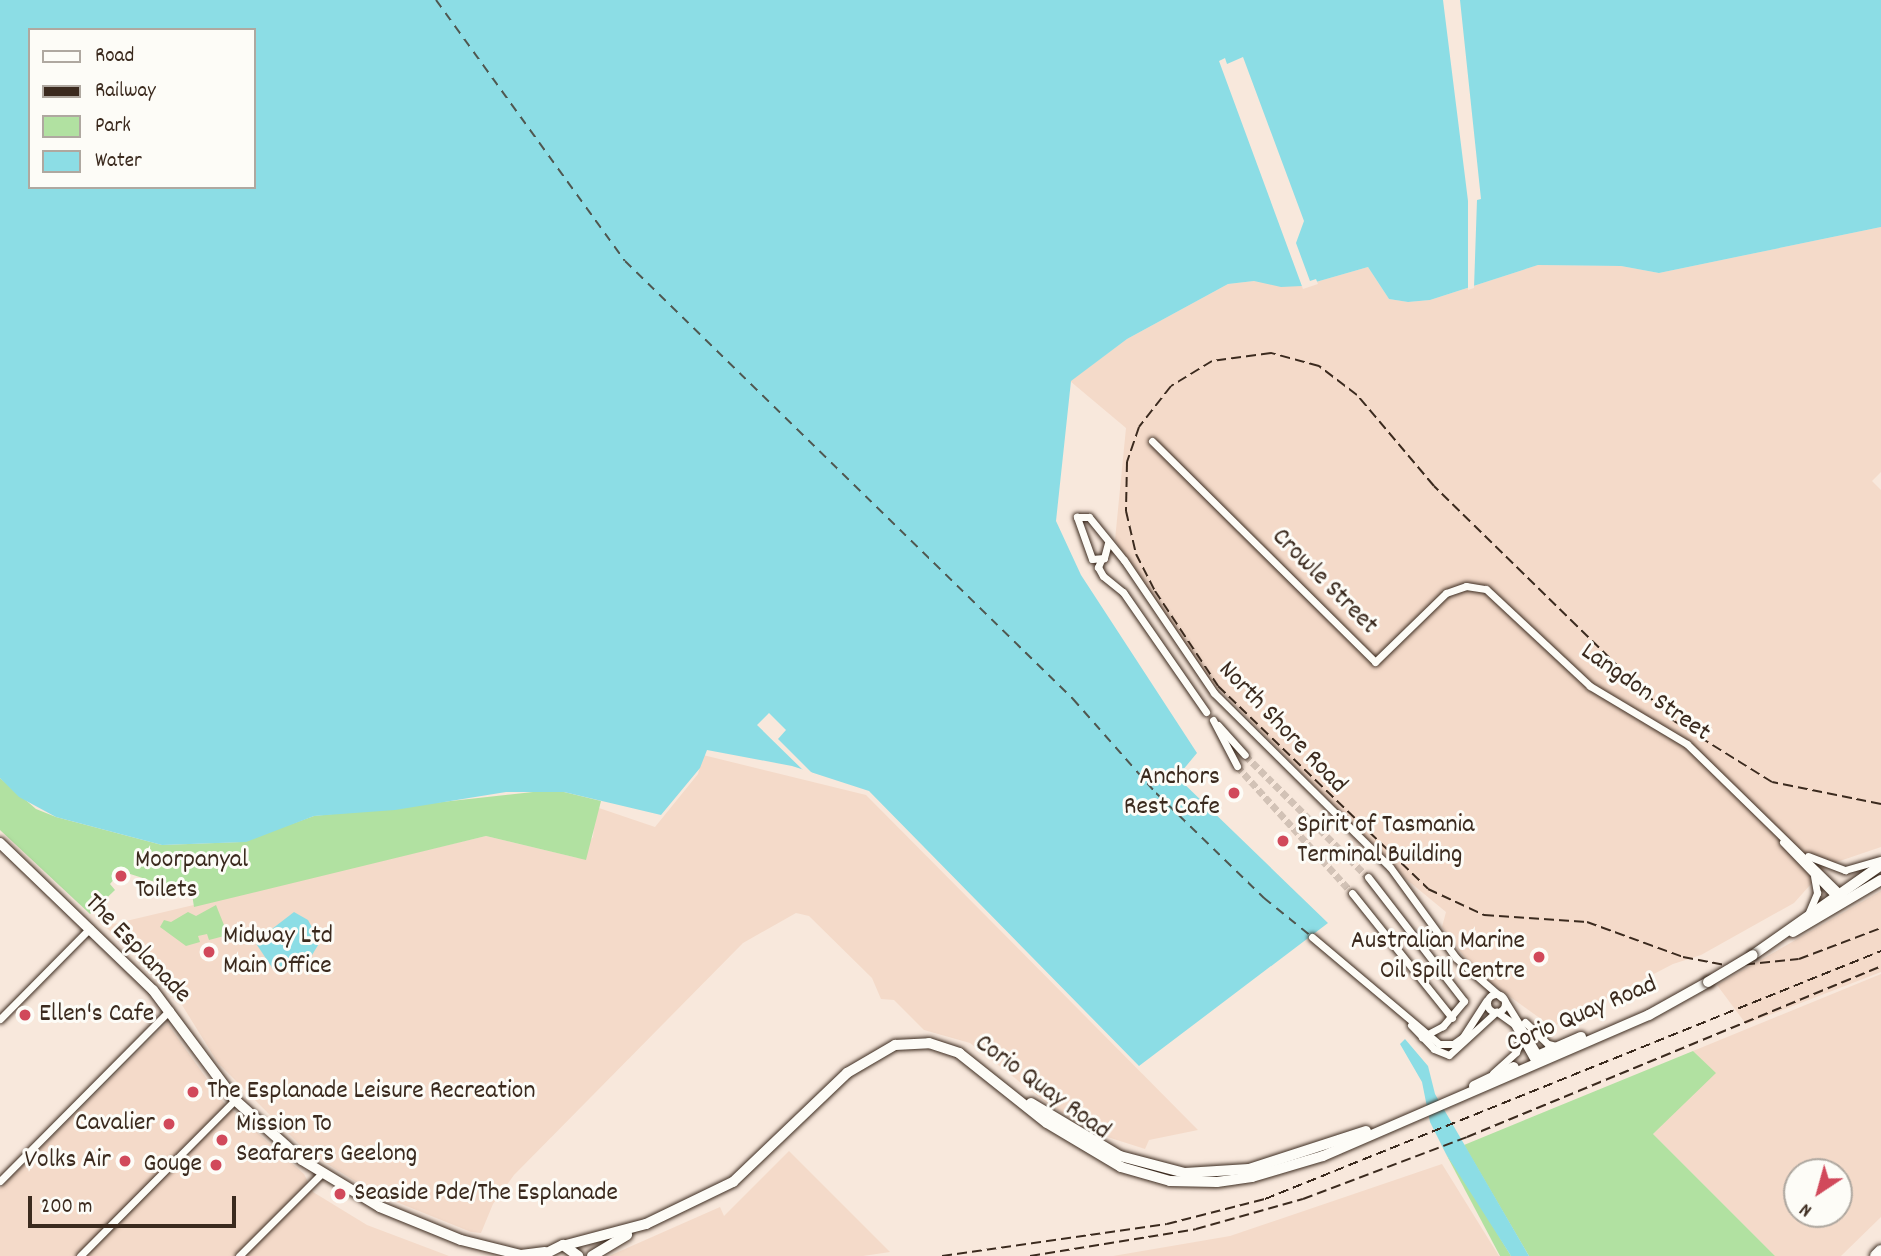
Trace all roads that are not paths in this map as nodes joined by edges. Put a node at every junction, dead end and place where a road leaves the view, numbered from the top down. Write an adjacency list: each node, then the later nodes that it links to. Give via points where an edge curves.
1 (1152, 441): 5 (street, Crowle Street, via 1376,662 1446,593)
2 (1108, 542): 3 (street); 3 (street, North Shore Road, via 1088,516 1077,517 1090,556); 4 (street, North Shore Road)
3 (1102, 560): 4 (street, via 1117,559); 6 (street, via 1098,567 1103,576 1123,592)
4 (1130, 569): 21 (street, North Shore Road, via 1208,685 1390,866)
5 (1474, 586): 10 (street, Langdon Street, via 1497,596 1590,686 1687,744)
6 (1206, 712)
7 (1245, 755): 8 (street, via 1213,720)
8 (1237, 766)
9 (0, 843): 18 (main road, The Esplanade)
10 (1794, 849): 11 (street, via 1840,869); 12 (street, Langdon Street); 16 (street, Langdon Street)
11 (1881, 862): 16 (main road, Corio Quay Road)
12 (1813, 873): 16 (street, Langdon Street); 17 (street, via 1817,892)
13 (1368, 877): 29 (street, via 1464,1001)
14 (1881, 880): 16 (main road, Corio Quay Road)
15 (1352, 892): 29 (street)
16 (1841, 897): 17 (main road, Corio Quay Road); 20 (main road, Corio Quay Road)
17 (1809, 912): 20 (main road, Corio Quay Road)
18 (90, 928): 25 (main road, The Esplanade); 28 (street)
19 (1312, 936): 30 (street)
20 (1753, 955): 22 (main road, Corio Quay Road, bridge)
21 (1468, 971): 23 (street, North Shore Road); 24 (street, North Shore Road)
22 (1692, 992): 32 (main road, Corio Quay Road); 33 (main road, Corio Quay Road)
23 (1503, 999): 24 (street, via 1492,995); 26 (street); 27 (street, North Shore Road)
24 (1486, 1000): 26 (street, North Shore Road); 30 (street, via 1455,1043 1441,1045)
25 (170, 1010): 35 (main road, The Esplanade); 38 (street)
26 (1497, 1012): 30 (street, via 1454,1054 1437,1051); 31 (street, North Shore Road, via 1513,1022)
27 (1514, 1012): 32 (street, North Shore Road, via 1548,1044); 33 (street, North Shore Road)
28 (1, 1017)
29 (1452, 1018): 30 (street)
30 (1425, 1036)
31 (1521, 1038): 33 (street, North Shore Road); 34 (street, via 1515,1054)
32 (1560, 1045): 33 (main road, Corio Quay Road)
33 (1538, 1059): 34 (main road, Corio Quay Road); 36 (main road, Corio Quay Road)
34 (1487, 1078): 36 (main road, Corio Quay Road)
35 (235, 1100): 37 (main road, The Esplanade, via 274,1138); 44 (street)
36 (1450, 1100): 39 (main road, Corio Quay Road, via 1323,1156 1217,1182 1164,1175 1093,1143 1032,1104 973,1055 936,1039 906,1037 876,1046 842,1071 733,1182)
37 (322, 1173): 41 (main road, The Esplanade, via 380,1206); 45 (street)
38 (0, 1181)
39 (646, 1224): 40 (main road, Corio Quay Road); 48 (main road, Corio Quay Road)
40 (566, 1245): 43 (main road, The Esplanade); 47 (main road)
41 (480, 1246): 43 (main road, The Esplanade, via 521,1255); 46 (main road, The Esplanade)
42 (1881, 1251): 49 (highway)
43 (543, 1254)
44 (80, 1256)
45 (239, 1256)
46 (498, 1256)
47 (578, 1256)
48 (592, 1256)
49 (1876, 1256)

